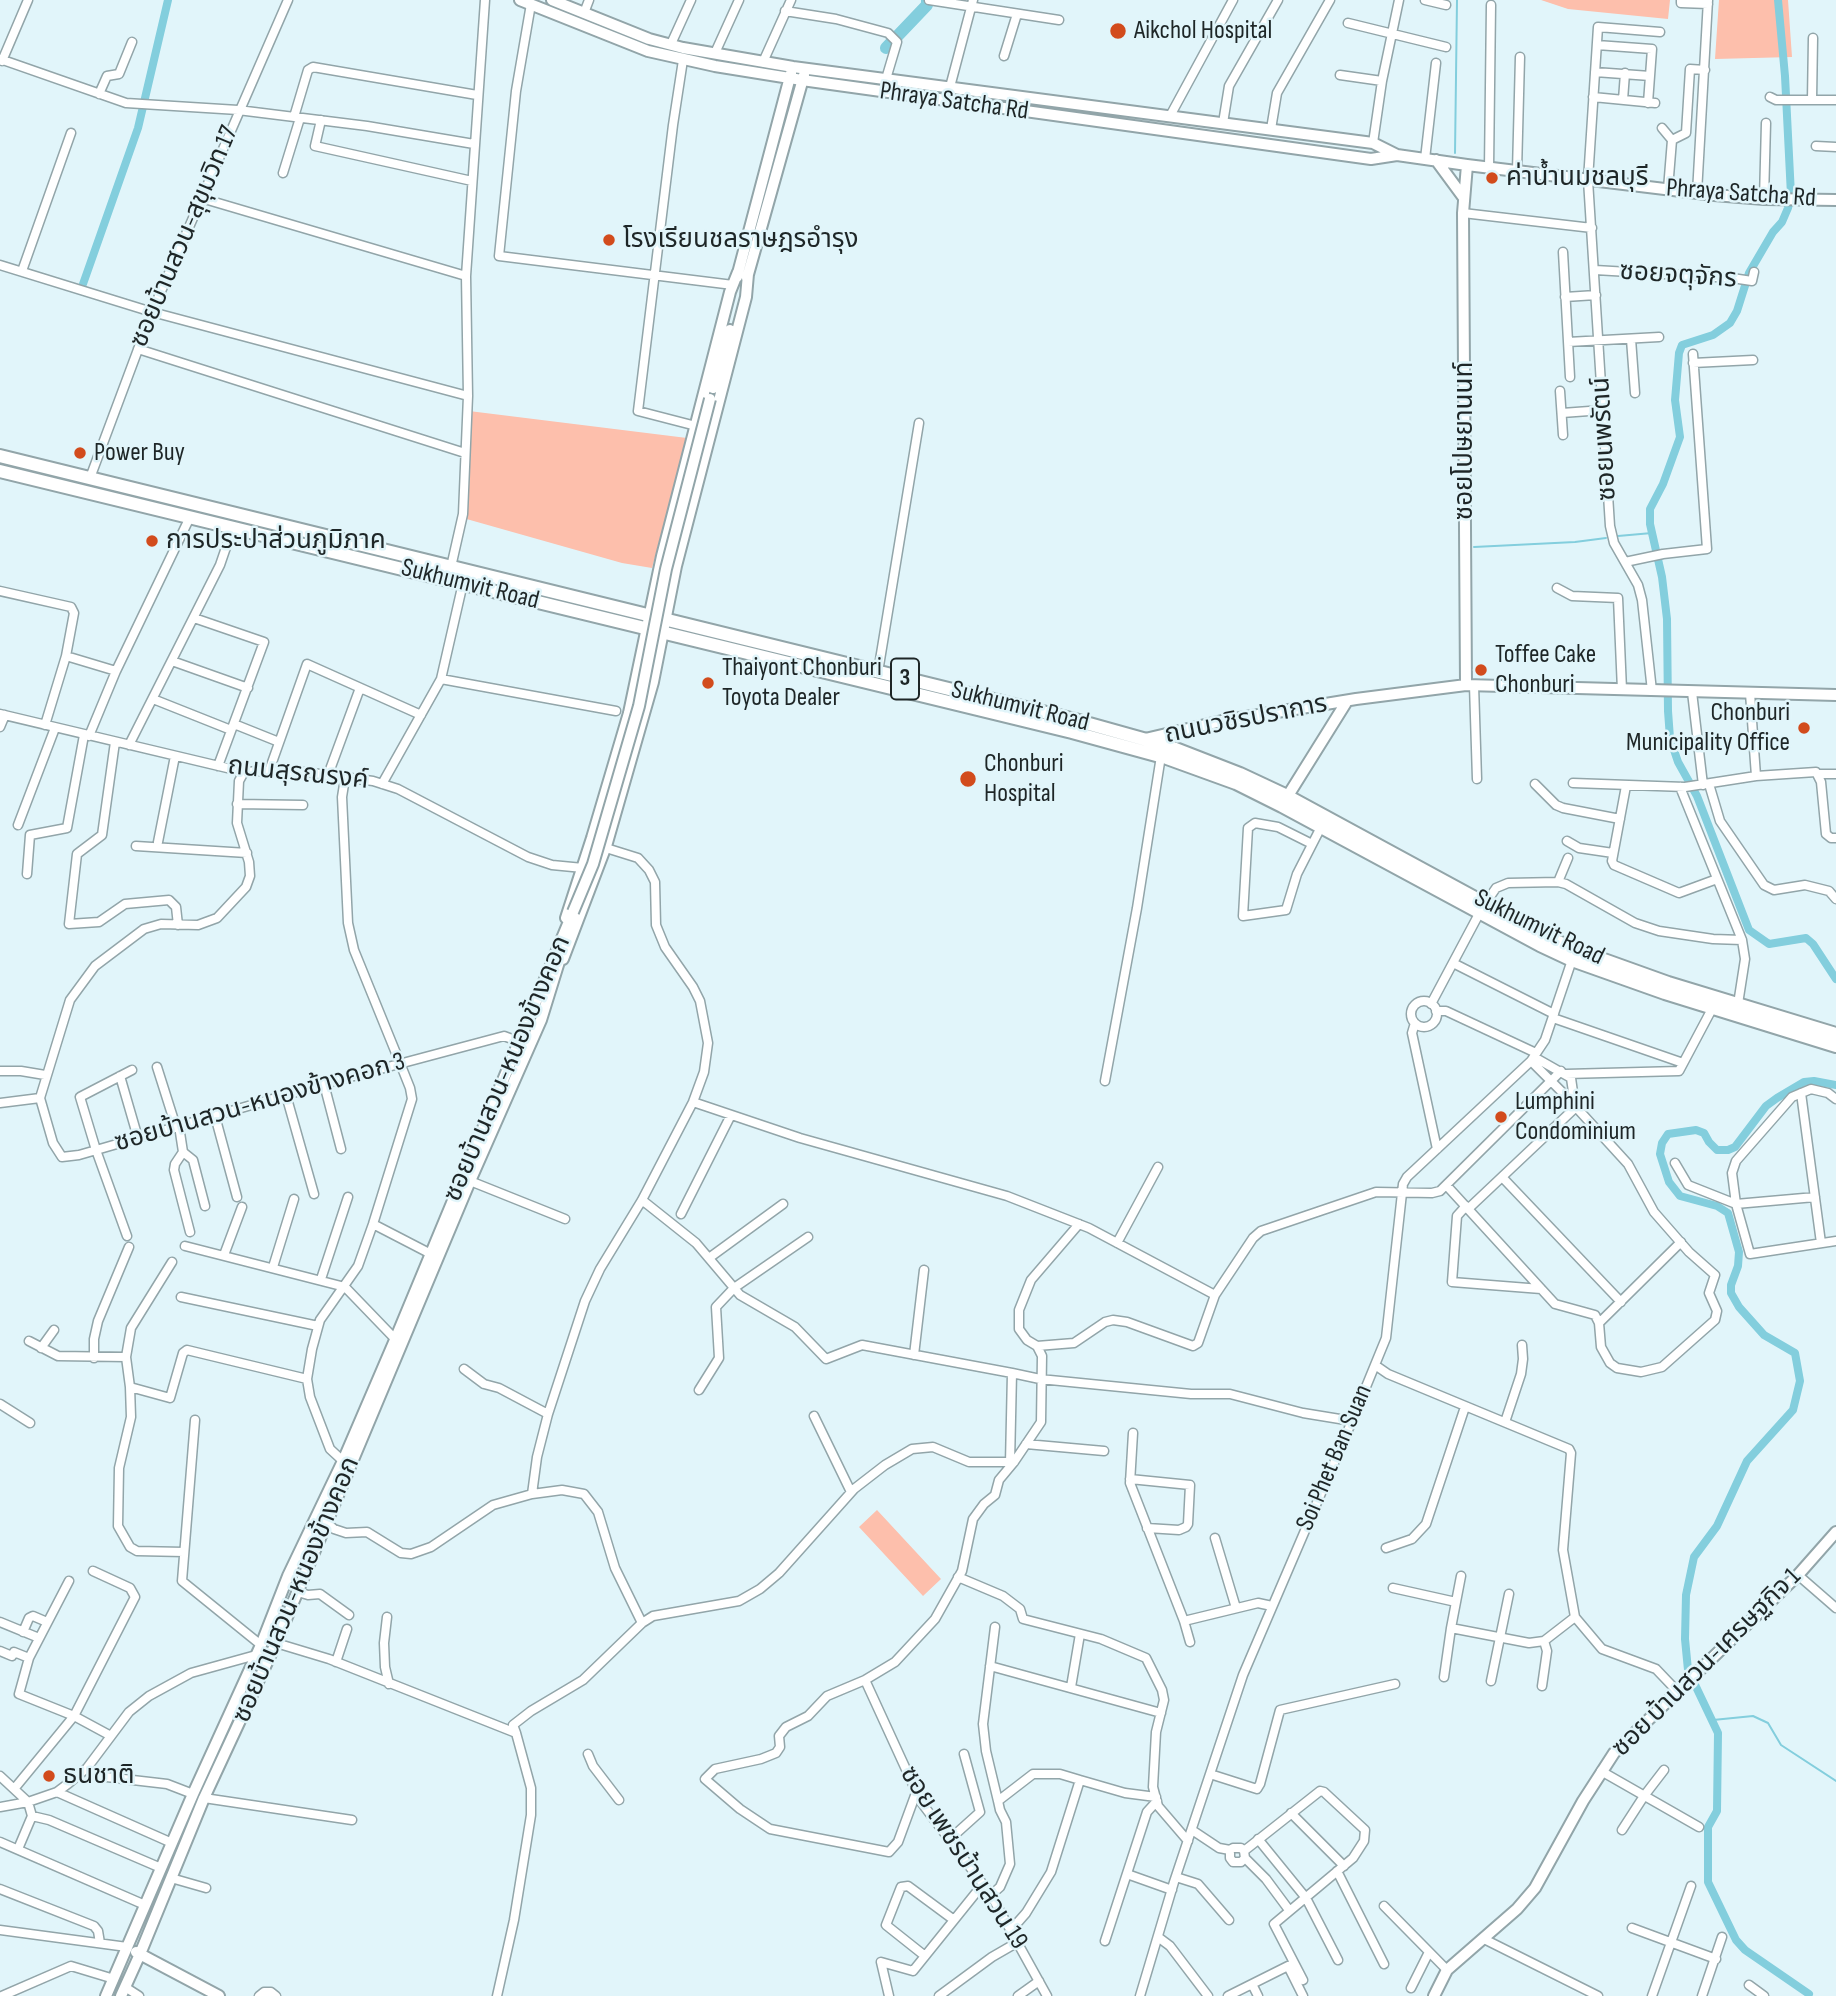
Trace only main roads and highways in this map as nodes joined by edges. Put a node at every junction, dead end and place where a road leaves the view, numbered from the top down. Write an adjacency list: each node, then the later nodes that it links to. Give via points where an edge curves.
1 (552, 0): 4 (main road, Phraya Satcha Rd, via 649,39 763,62)
2 (525, 2): 4 (main road, Phraya Satcha Rd, via 648,51 683,60)
3 (805, 69): 4 (main road, Phraya Satcha Rd); 5 (main road); 6 (main road, Phraya Satcha Rd)
4 (791, 73): 5 (main road, Phraya Satcha Rd); 19 (main road)
5 (802, 80): 7 (main road, Phraya Satcha Rd); 19 (main road)
6 (950, 88): 7 (main road); 8 (main road, Phraya Satcha Rd)
7 (948, 101): 10 (main road, Phraya Satcha Rd)
8 (1068, 103): 9 (main road, Phraya Satcha Rd); 10 (main road)
9 (1170, 116): 11 (main road); 12 (main road, Phraya Satcha Rd)
10 (1064, 117): 11 (main road, Phraya Satcha Rd)
11 (1164, 131): 14 (main road, Phraya Satcha Rd)
12 (1373, 144): 13 (main road, Phraya Satcha Rd); 14 (main road)
13 (1396, 155): 14 (main road, Phraya Satcha Rd); 15 (main road, Phraya Satcha Rd)
14 (1371, 159)
15 (1431, 160): 16 (main road, Phraya Satcha Rd); 17 (main road)
16 (1467, 165): 17 (main road, ซอยโปษยานนท์); 18 (main road, Phraya Satcha Rd, via 1697,193)
17 (1464, 198): 24 (main road, ซอยโปษยานนท์)
18 (1836, 200)
19 (743, 273): 22 (main road, via 733,285); 23 (main road, via 746,297); 32 (main road, ซอยบ้านสวน-หนองข้างคอก, bridge, via 666,569 639,706 593,864)
20 (0, 456): 22 (main road, Sukhumvit Road / 3, via 451,567)
21 (0, 471): 22 (main road, Sukhumvit Road / 3, via 463,583)
22 (647, 622): 23 (main road, Sukhumvit Road / 3); 27 (main road)
23 (664, 626): 28 (main road); 29 (main road, Sukhumvit Road / 3, via 878,672); 30 (main road, Sukhumvit Road / 3, via 1110,741)
24 (1470, 685): 25 (main road, ถนนวชิรปราการ); 26 (main road, ถนนวชิรปราการ)
25 (1836, 695)
26 (1347, 701): 29 (main road, ถนนวชิรปราการ); 30 (main road, ถนนวชิรปราการ)
27 (632, 702): 28 (main road); 32 (main road)
28 (646, 706): 32 (main road, via 606,848)
29 (1145, 739): 30 (main road, Sukhumvit Road / 3, via 1240,774)
30 (1284, 801): 31 (main road, Sukhumvit Road / 3); 31 (main road, Sukhumvit Road / 3, via 1321,827)
31 (1481, 905): 33 (main road, Sukhumvit Road, via 1576,950 1738,1004); 33 (main road, Sukhumvit Road, via 1540,945 1572,960 1713,1007)
32 (551, 976): 35 (main road, ซอยบ้านสวน-หนองข้างคอก, via 431,1254); 35 (main road, ซอยบ้านสวน-หนองข้างคอก, via 541,1020)
33 (1783, 1024): 34 (main road, Sukhumvit Road)
34 (1833, 1039)
35 (399, 1342): 37 (main road, ซอยบ้านสวน-หนองข้างคอก); 38 (main road, ซอยบ้านสวน-หนองข้างคอก)
36 (1836, 1532): 45 (main road, ซอย บ้านสวน-เศรษฐกิจ 1, via 1798,1575 1616,1750 1535,1888 1447,1970)
37 (288, 1576): 38 (main road); 39 (main road, ซอยบ้านสวน-หนองข้างคอก)
38 (299, 1587): 39 (main road, ซอยบ้านสวน-หนองข้างคอก, via 276,1643)
39 (198, 1796): 40 (main road, ซอยบ้านสวน-หนองข้างคอก, via 172,1843); 41 (main road, ซอยบ้านสวน-หนองข้างคอก)
40 (127, 1947): 41 (main road); 43 (main road, ซอยบ้านสวน-หนองข้างคอก)
41 (140, 1954): 42 (main road, ซอยบ้านสวน-หนองข้างคอก); 44 (main road)
42 (123, 1992)
43 (106, 1996)
44 (219, 1996)
45 (1434, 1996)

